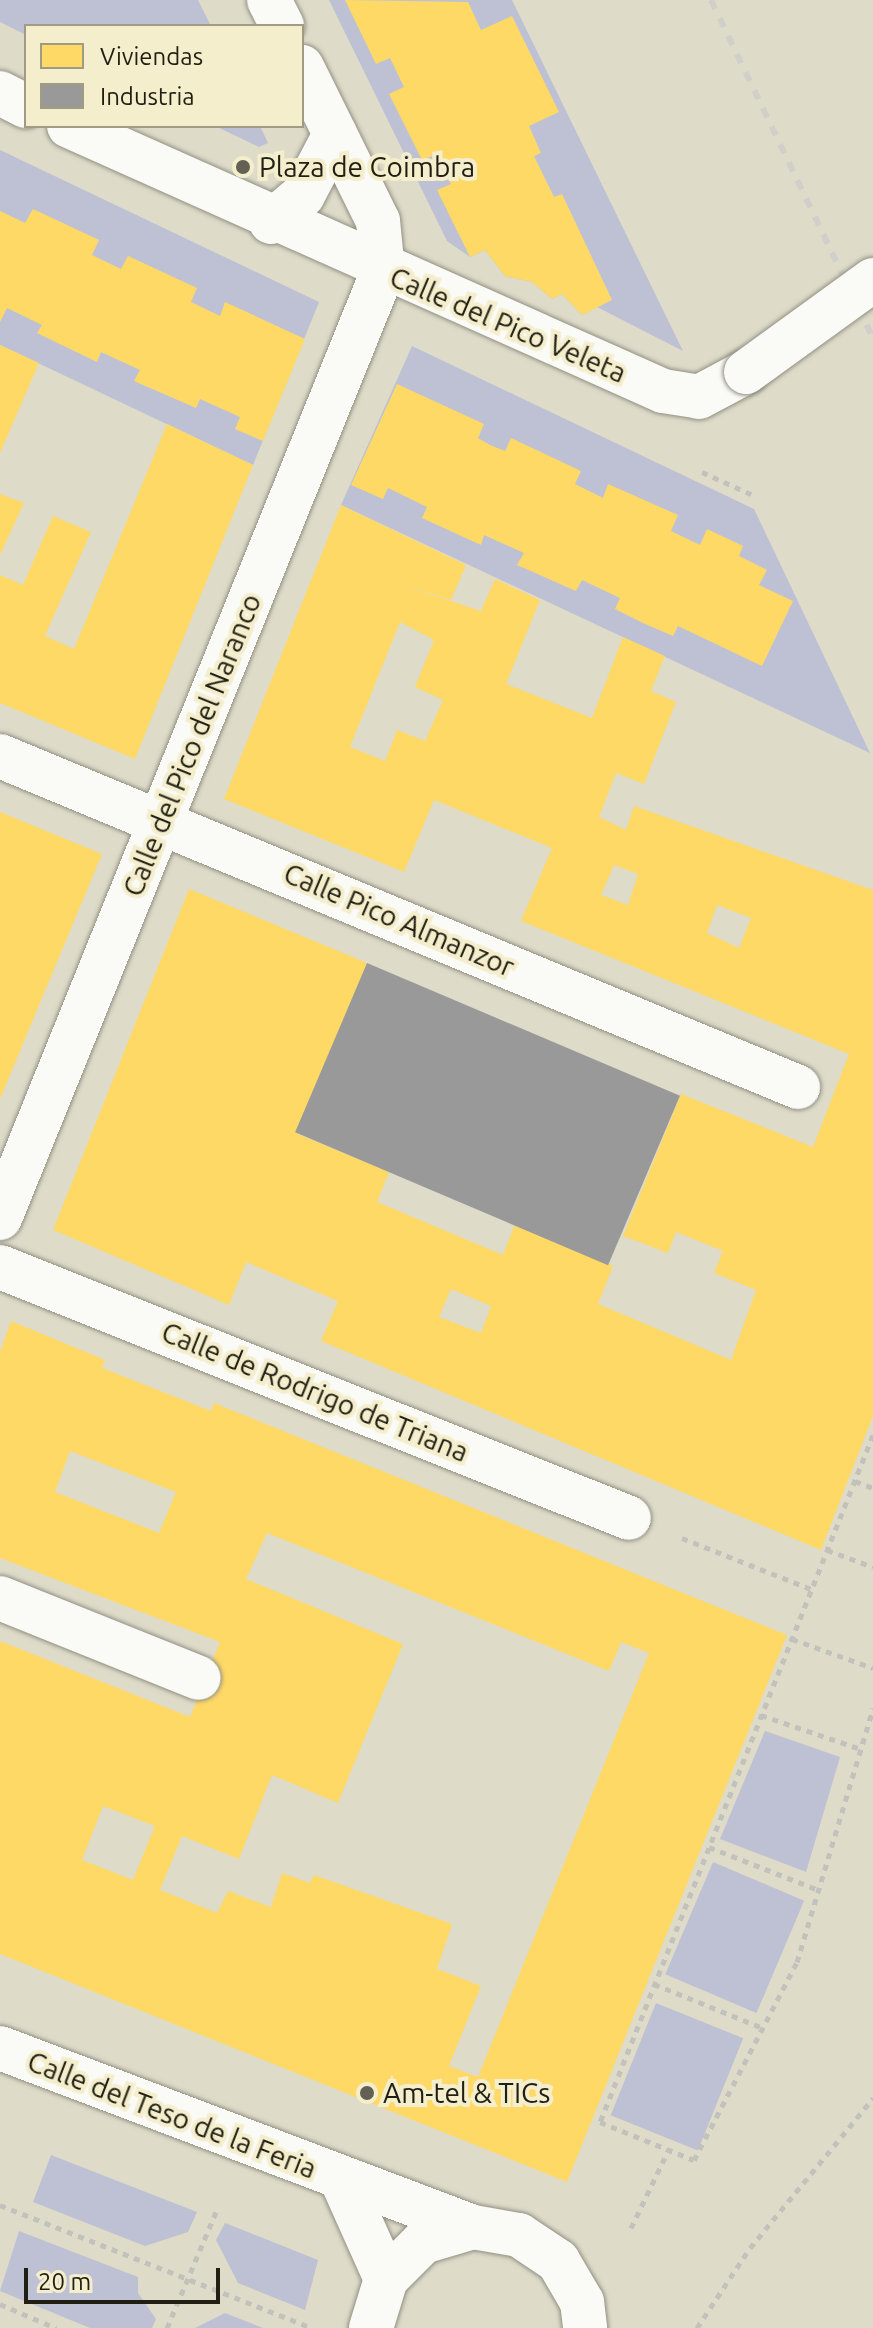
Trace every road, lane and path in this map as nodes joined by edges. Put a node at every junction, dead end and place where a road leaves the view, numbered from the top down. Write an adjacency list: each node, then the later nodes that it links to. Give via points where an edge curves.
1 (269, 0): 2 (street)
2 (281, 24)
3 (304, 71): 7 (street)
4 (0, 93): 5 (street)
5 (24, 105)
6 (73, 128): 8 (street, Calle del Pico Veleta)
7 (335, 134): 8 (street, via 303,195); 9 (street, via 378,221)
8 (271, 222): 9 (street, Calle del Pico Veleta)
9 (383, 271): 10 (street, Calle del Pico Veleta, bridge, via 663,391 699,397 746,372); 14 (street, Calle del Pico del Naranco)
10 (873, 280)
11 (702, 472): 12 (path)
12 (753, 495)
13 (0, 756): 14 (street, Calle Pico Almanzor)
14 (161, 820): 15 (street, Calle Pico Almanzor); 16 (street, Calle del Pico del Naranco)
15 (798, 1087)
16 (0, 1218)
17 (0, 1267): 21 (street, Calle de Rodrigo de Triana)
18 (873, 1435): 19 (path)
19 (855, 1481): 20 (path); 22 (path)
20 (873, 1488)
21 (647, 1524): 24 (path)
22 (827, 1550): 23 (path); 24 (path)
23 (873, 1567)
24 (811, 1589): 26 (path)
25 (0, 1598): 28 (street)
26 (792, 1639): 27 (path); 30 (path)
27 (873, 1668)
28 (199, 1678)
29 (873, 1708): 31 (path)
30 (761, 1715): 31 (path); 32 (path)
31 (861, 1749): 33 (path)
32 (709, 1847): 33 (path); 34 (path)
33 (819, 1890): 35 (path, via 797,1962)
34 (654, 1984): 35 (path); 38 (path, via 600,2122)
35 (763, 2028): 38 (path, via 694,2160)
36 (0, 2048): 39 (street, Calle del Teso de la Feria)
37 (873, 2098): 47 (path, via 750,2248)
38 (669, 2149): 43 (path)
39 (343, 2183): 42 (street, Calle del Teso de la Feria); 44 (street, Calle del Teso de la Feria)
40 (0, 2205): 45 (path)
41 (218, 2207): 45 (path)
42 (473, 2227): 44 (street, Calle del Teso de la Feria, via 423,2242); 52 (street, Calle del Teso de la Feria, via 519,2235 558,2261 582,2302)
43 (631, 2228)
44 (386, 2279): 51 (street, Calle del Teso de la Feria)
45 (187, 2280): 49 (path); 50 (path)
46 (0, 2304): 48 (path)
47 (709, 2318): 53 (path); 54 (path)
48 (56, 2328)
49 (167, 2328)
50 (312, 2328)
51 (371, 2328)
52 (585, 2328)
53 (697, 2328)
54 (705, 2328)

